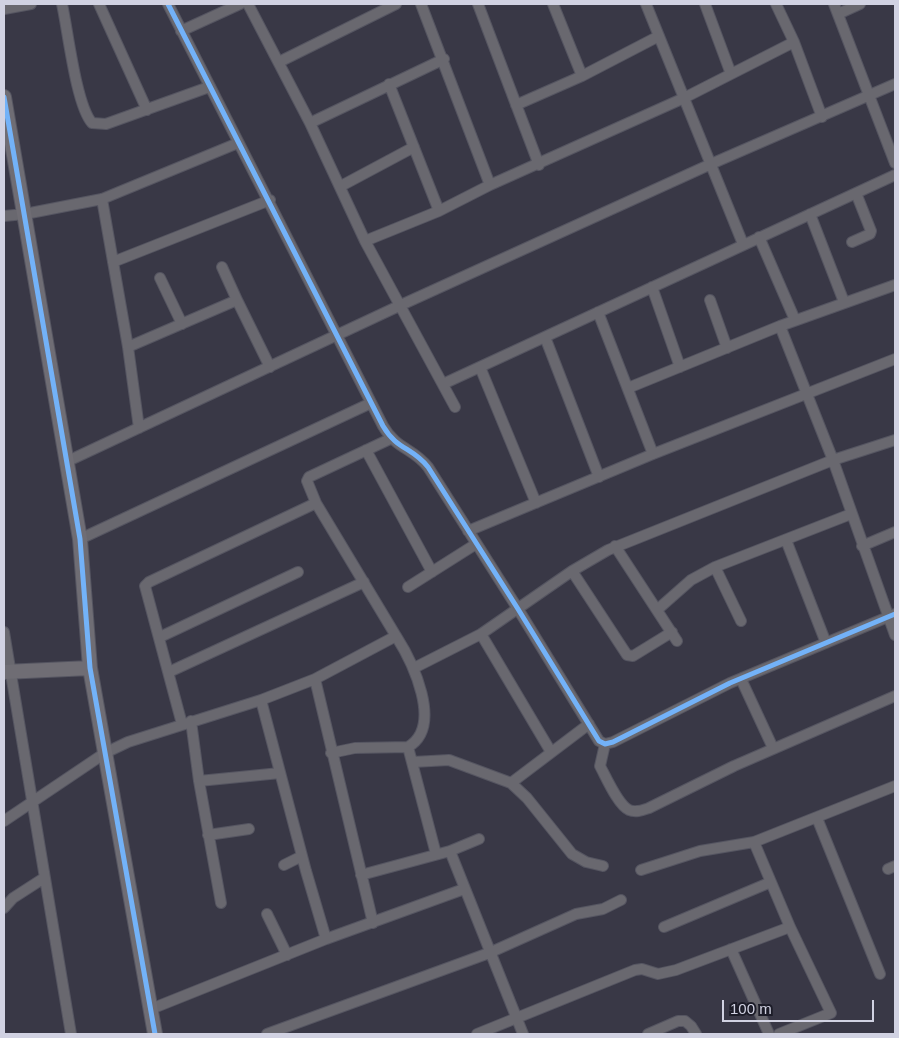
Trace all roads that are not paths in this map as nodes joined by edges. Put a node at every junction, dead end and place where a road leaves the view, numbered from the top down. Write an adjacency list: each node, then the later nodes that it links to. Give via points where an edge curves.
1 (31, 4): 15 (street)
2 (62, 4): 31 (street, via 80,92 92,123 99,124)
3 (99, 4): 31 (street)
4 (168, 4): 17 (street)
5 (240, 4): 17 (street)
6 (248, 4): 21 (street)
7 (396, 4): 21 (street)
8 (421, 4): 20 (street)
9 (478, 4): 30 (street)
10 (553, 4): 23 (street)
11 (646, 4): 18 (street)
12 (705, 4): 22 (street)
13 (776, 4): 19 (street)
14 (860, 4): 16 (street)
15 (4, 9)
16 (836, 9): 27 (street)
17 (181, 31): 26 (street)
18 (659, 36): 23 (street); 29 (street)
19 (794, 42): 22 (street); 32 (street)
20 (444, 59): 24 (street); 40 (street)
21 (278, 62): 33 (street)
22 (731, 74): 29 (street)
23 (582, 76): 30 (street)
24 (389, 84): 33 (street); 35 (street)
25 (895, 84): 27 (street)
26 (209, 87): 31 (street); 34 (street)
27 (869, 96): 32 (street); 36 (street)
28 (4, 97): 46 (street)
29 (684, 98): 37 (street); 38 (street)
30 (516, 105): 38 (street)
31 (147, 110)
32 (822, 117): 37 (street)
33 (310, 123): 41 (street)
34 (238, 143): 43 (street); 44 (street)
35 (414, 147): 41 (street); 45 (street)
36 (895, 163)
37 (712, 164): 52 (street); 61 (street)
38 (539, 165): 40 (street)
39 (895, 176): 42 (street)
40 (490, 185): 45 (street)
41 (340, 186): 50 (street)
42 (856, 193): 47 (street); 51 (street, via 872,231)
43 (102, 198): 46 (street); 53 (street)
44 (270, 200): 53 (street); 66 (street)
45 (439, 211): 50 (street)
46 (25, 214): 48 (street); 85 (street)
47 (810, 214): 49 (street); 60 (street)
48 (4, 216)
49 (759, 237): 52 (street); 63 (street)
50 (366, 240): 61 (street)
51 (852, 242)
52 (743, 244): 57 (street)
53 (113, 262): 68 (street)
54 (222, 267): 58 (street)
55 (160, 278): 64 (street)
56 (895, 285): 60 (street)
57 (652, 287): 62 (street); 73 (street)
58 (237, 300): 64 (street); 71 (street)
59 (710, 300): 69 (street)
60 (844, 302): 63 (street)
61 (401, 305): 66 (street); 74 (street)
62 (598, 312): 67 (street); 75 (street)
63 (795, 320): 65 (street)
64 (182, 324): 68 (street)
65 (780, 326): 69 (street); 76 (street)
66 (336, 335): 71 (street); 77 (street)
67 (545, 338): 72 (street); 86 (street)
68 (128, 348): 79 (street)
69 (727, 348): 73 (street)
70 (895, 359): 76 (street)
71 (270, 367): 79 (street)
72 (480, 367): 74 (street); 88 (street)
73 (680, 367): 75 (street)
74 (443, 384): 78 (street)
75 (628, 388): 83 (street)
76 (805, 393): 83 (street); 84 (street)
77 (371, 403): 80 (street); 92 (street)
78 (455, 407)
79 (139, 428): 85 (street)
80 (390, 439): 82 (street); 90 (street, via 422,459)
81 (895, 440): 84 (street)
82 (366, 450): 87 (street, via 309,477 307,486); 100 (street)
83 (653, 454): 86 (street)
84 (832, 460): 89 (street); 95 (street)
85 (68, 461): 92 (street)
86 (599, 477): 88 (street)
87 (316, 503): 101 (street); 111 (street, via 149,582 145,592)
88 (536, 503): 90 (street)
89 (851, 514): 93 (street); 96 (street)
90 (468, 531): 94 (street)
91 (895, 532): 96 (street)
92 (80, 539): 113 (street)
93 (786, 540): 97 (street); 112 (street)
94 (476, 544): 100 (street); 103 (street)
95 (615, 546): 98 (street); 104 (street)
96 (862, 546): 105 (street)
97 (714, 567): 104 (street, via 692,580); 106 (street)
98 (572, 571): 103 (street); 104 (street, via 626,655 633,656 674,636)
99 (298, 572): 111 (street)
100 (432, 572): 102 (street)
101 (364, 582): 110 (street); 116 (street)
102 (408, 587)
103 (518, 609): 108 (street); 122 (street)
104 (657, 610)
105 (891, 616): 109 (street); 112 (street)
106 (741, 621)
107 (4, 632): 115 (street)
108 (481, 634): 114 (street); 126 (street)
109 (895, 635)
110 (396, 636): 114 (street); 117 (street)
111 (160, 637): 116 (street)
112 (826, 643): 118 (street)
113 (90, 668): 115 (street); 127 (street)
114 (414, 668): 124 (street, via 422,693 423,717 420,735)
115 (8, 672): 134 (street)
116 (169, 672): 121 (street)
117 (315, 679): 120 (street); 128 (street)
118 (741, 679): 123 (street); 125 (street)
119 (895, 696): 125 (street)
120 (261, 700): 121 (street); 130 (street)
121 (187, 722): 127 (street, via 148,734); 131 (street)
122 (589, 724): 123 (street, via 599,741); 126 (street)
123 (606, 744): 125 (street, via 600,766 622,804 634,811 650,808)
124 (408, 747): 128 (street, via 355,748); 129 (street)
125 (773, 748)
126 (552, 752): 132 (street)
127 (105, 753): 134 (street); 163 (street)
128 (331, 753): 147 (street)
129 (412, 762): 132 (street, via 449,760); 142 (street)
130 (280, 773): 131 (street); 143 (street)
131 (199, 781): 138 (street)
132 (511, 783): 145 (street, via 524,793 572,854)
133 (895, 786): 135 (street)
134 (32, 803): 136 (street); 148 (street)
135 (817, 818): 140 (street); 162 (street)
136 (4, 821)
137 (249, 829): 138 (street)
138 (208, 835): 152 (street)
139 (479, 839): 141 (street)
140 (754, 842): 146 (street, via 700,851); 149 (street)
141 (450, 851): 142 (street); 150 (street)
142 (436, 854): 147 (street)
143 (302, 856): 144 (street); 158 (street)
144 (284, 865)
145 (603, 866)
146 (641, 870)
147 (361, 875): 155 (street)
148 (44, 878): 153 (street, via 13,898); 165 (street)
149 (771, 882): 156 (street); 157 (street)
150 (464, 889): 155 (street); 160 (street)
151 (621, 900): 160 (street, via 603,910 576,914)
152 (220, 902)
153 (4, 908)
154 (267, 914): 161 (street)
155 (373, 924): 158 (street)
156 (664, 927)
157 (790, 927): 159 (street); 173 (street, via 831,1013)
158 (326, 939): 161 (street)
159 (731, 949): 164 (street, via 658,974 635,970); 172 (street)
160 (489, 953): 164 (street); 167 (street)
161 (287, 955): 163 (street)
162 (880, 974)
163 (151, 1009): 166 (street)
164 (516, 1019): 168 (street); 169 (street)
165 (71, 1034)
166 (155, 1034)
167 (267, 1034)
168 (476, 1034)
169 (523, 1034)
170 (648, 1034): 171 (street, via 678,1021 686,1021)
171 (696, 1034)
172 (769, 1034)
173 (779, 1034)

